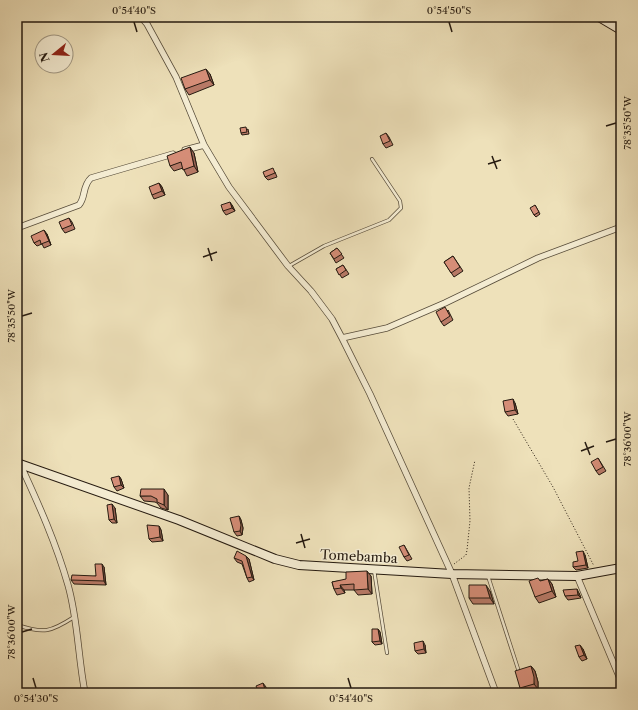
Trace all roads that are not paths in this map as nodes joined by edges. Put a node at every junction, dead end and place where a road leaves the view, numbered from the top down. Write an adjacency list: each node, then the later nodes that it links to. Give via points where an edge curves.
1 (141, 17): 4 (street, via 176,77)
2 (600, 17): 3 (street)
3 (621, 30)
4 (204, 145): 7 (street, via 91,178 85,185 79,205); 8 (street, via 229,187)
5 (372, 159): 8 (lane, via 400,201 401,208 389,220 324,246)
6 (621, 227): 9 (street, via 538,258 387,328)
7 (17, 228)
8 (288, 266): 9 (street, via 332,319)
9 (342, 338): 13 (street)
10 (19, 465): 12 (street, Tomebamba, via 179,520 275,559 299,565); 16 (street, via 50,528 68,585)
11 (621, 568): 15 (street, Tomebamba)
12 (374, 570): 13 (street, Tomebamba); 18 (lane)
13 (450, 570): 14 (street, Tomebamba); 22 (street)
14 (487, 575): 15 (street, Tomebamba); 19 (lane)
15 (577, 576): 20 (street)
16 (74, 617): 17 (lane, via 57,628 39,631); 21 (street)
17 (17, 625)
18 (387, 653)
19 (520, 673)
20 (621, 681)
21 (85, 693)
22 (496, 693)

